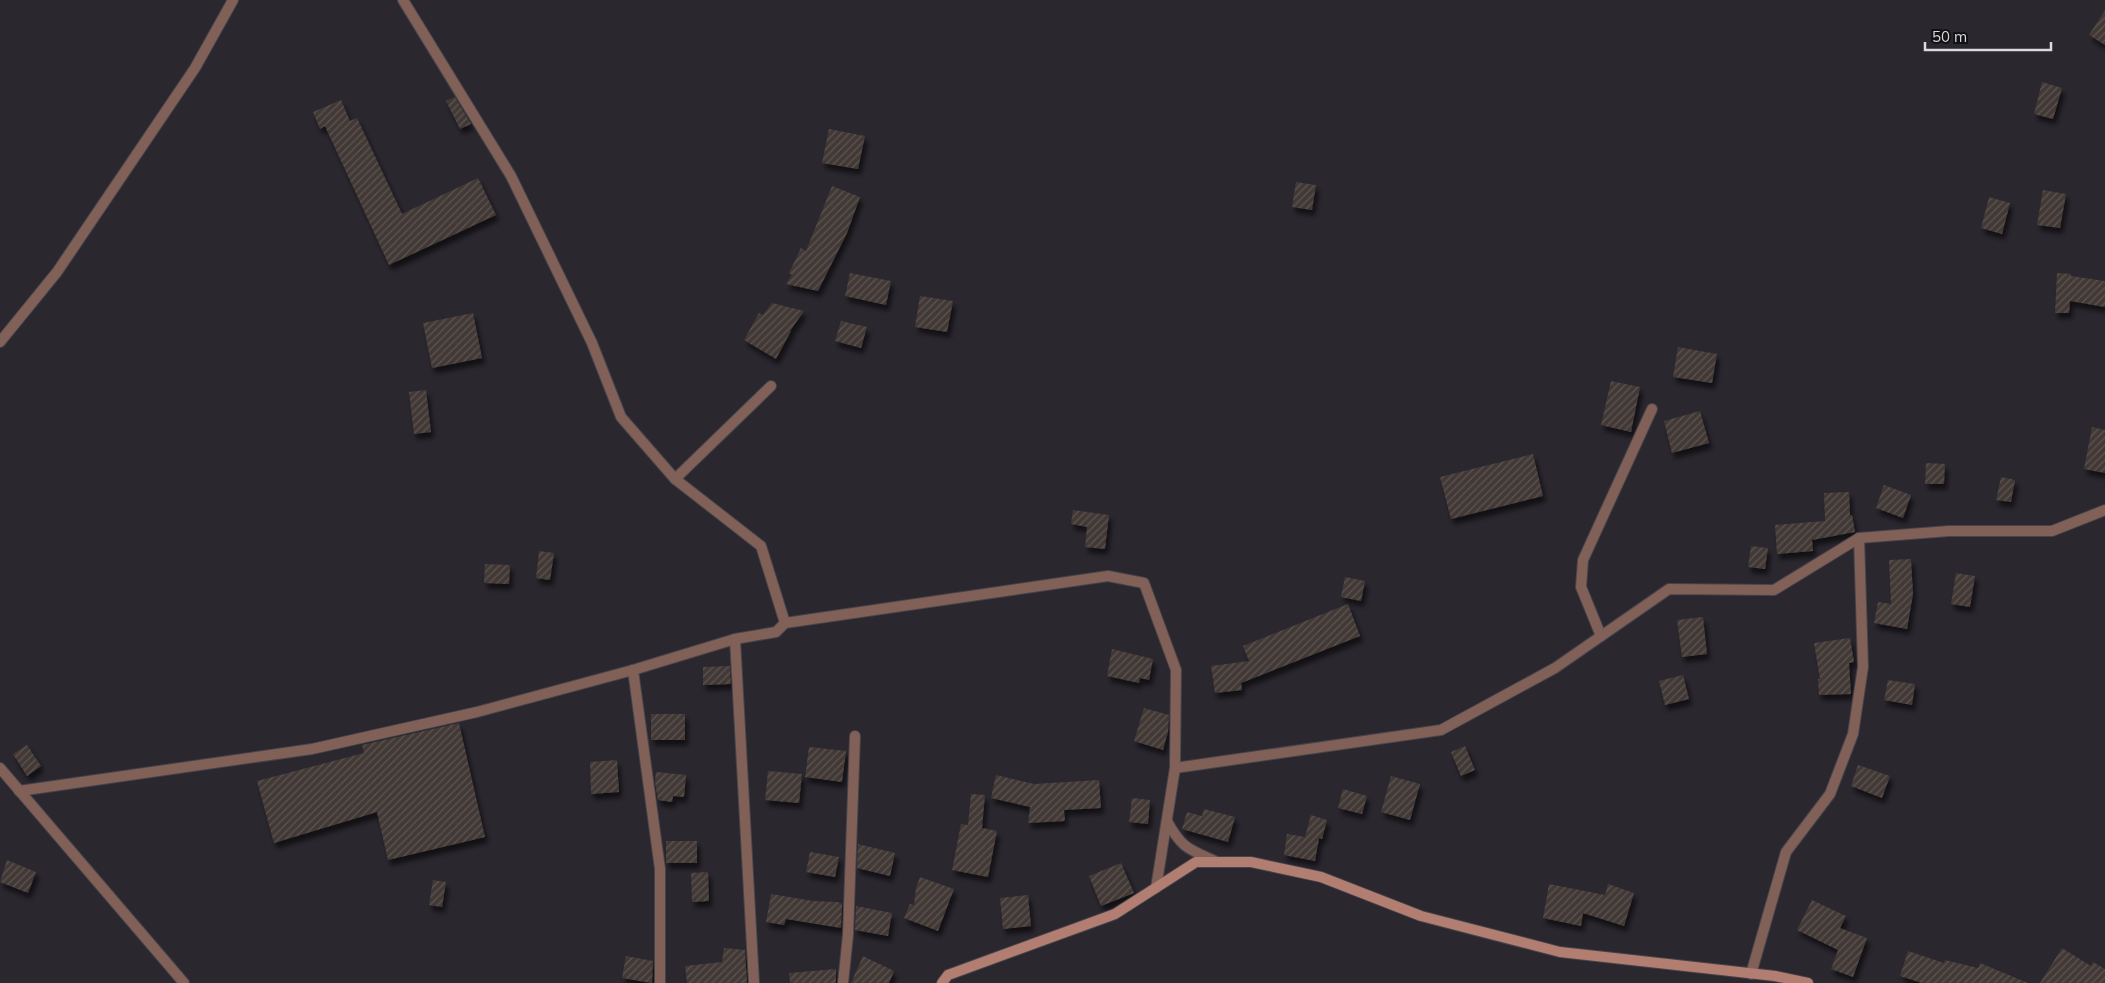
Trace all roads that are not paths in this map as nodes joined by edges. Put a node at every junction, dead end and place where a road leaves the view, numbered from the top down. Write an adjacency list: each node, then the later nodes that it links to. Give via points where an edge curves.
1 (233, 0): 3 (street, via 195,68 57,272)
2 (403, 0): 6 (street, via 512,176 592,343 621,417)
3 (0, 342)
4 (771, 386): 6 (street)
5 (1652, 410): 10 (street, via 1583,560 1582,587)
6 (675, 479): 9 (street, via 761,546)
7 (2105, 510): 8 (street, via 2052,531 1949,531)
8 (1859, 538): 10 (street, via 1774,590 1669,589); 20 (street, via 1863,668 1853,734 1830,794 1786,852)
9 (785, 623): 11 (street, via 776,632); 15 (street, via 1108,576 1144,584 1176,670)
10 (1601, 636): 15 (street, via 1554,668 1441,730)
11 (735, 638): 12 (street); 23 (street)
12 (633, 670): 16 (street, via 476,712 312,749); 22 (street, via 660,869)
13 (855, 736): 24 (street, via 848,935)
14 (0, 768): 16 (street)
15 (1175, 768): 17 (street)
16 (19, 791): 21 (street)
17 (1167, 821): 18 (street, via 1186,848); 19 (street)
18 (1218, 862): 19 (main road, via 1196,862); 20 (main road, via 1251,862 1321,877 1421,916 1560,952)
19 (1156, 888): 25 (main road, via 1115,914 948,975)
20 (1751, 974): 26 (main road)
21 (184, 983)
22 (660, 983)
23 (754, 983)
24 (843, 983)
25 (942, 983)
26 (1808, 983)

